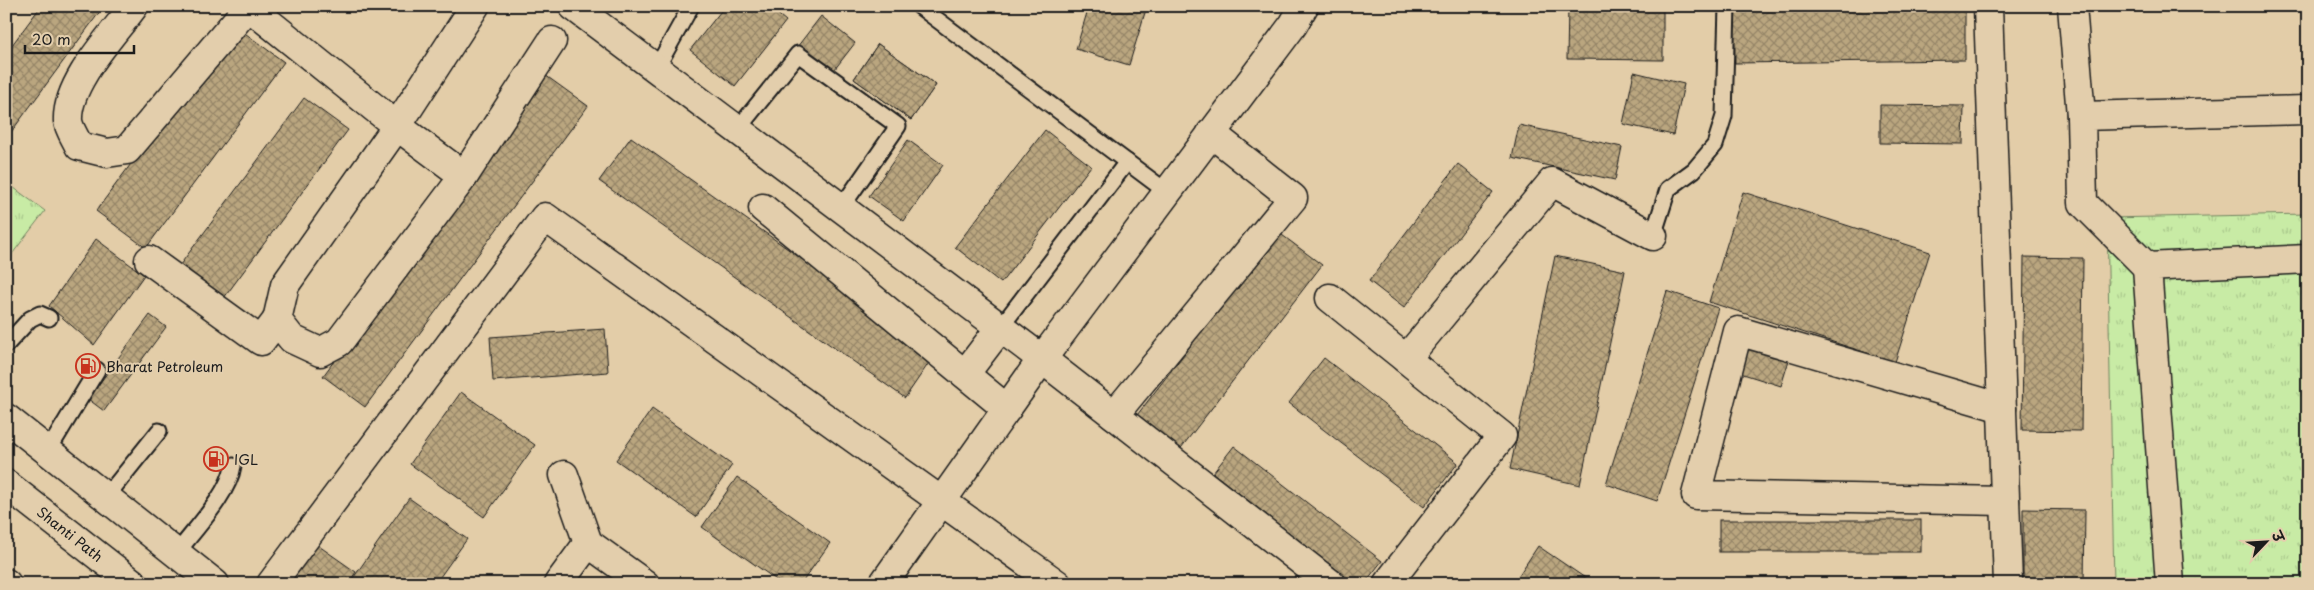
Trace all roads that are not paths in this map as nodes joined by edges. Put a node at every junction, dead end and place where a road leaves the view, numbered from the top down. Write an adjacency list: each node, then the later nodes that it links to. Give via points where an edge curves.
1 (134, 6): 2 (street, via 71,96 68,123 79,146 107,153 127,150)
2 (248, 6): 15 (street)
3 (475, 6): 15 (street)
4 (573, 6): 12 (street)
5 (691, 6): 12 (lane)
6 (920, 6): 18 (lane)
7 (1304, 6): 17 (street)
8 (1727, 6): 23 (lane, via 1724,116 1715,144 1694,170 1668,189)
9 (1988, 6): 37 (street)
10 (2072, 6): 14 (street)
11 (552, 41): 19 (street)
12 (656, 69): 16 (street)
13 (2305, 110): 14 (street)
14 (2081, 116): 26 (street, via 2083,203)
15 (397, 126): 19 (street); 29 (street, via 285,285)
16 (737, 130): 22 (street); 22 (lane, via 798,54 898,126)
17 (1211, 133): 20 (street); 38 (street, via 1293,198)
18 (1127, 162): 20 (lane); 30 (lane)
19 (464, 176): 29 (street, via 339,342 320,352 292,339)
20 (1167, 192): 33 (street)
21 (763, 208): 35 (street)
22 (841, 208): 30 (street)
23 (1653, 236): 32 (street, via 1552,182)
24 (2308, 259): 26 (street)
25 (149, 260): 29 (street, via 261,341)
26 (2148, 267): 60 (street)
27 (1330, 298): 32 (street)
28 (49, 318): 31 (lane, via 40,314 30,319)
29 (277, 320)
30 (1000, 328): 33 (street); 35 (street)
31 (6, 345)
32 (1406, 359): 58 (street, via 1502,436)
33 (1042, 360): 36 (street); 38 (street)
34 (97, 370): 41 (lane)
35 (965, 374): 36 (street)
36 (1007, 408): 46 (street)
37 (2002, 408): 47 (street); 47 (street, via 1738,332 1696,496)
38 (1114, 415): 57 (street)
39 (6, 418): 41 (street)
40 (158, 431): 45 (lane)
41 (48, 451): 45 (street)
42 (233, 466): 49 (lane, via 220,495)
43 (564, 475): 48 (street)
44 (6, 484): 50 (street, Shanti Path)
45 (106, 497): 49 (street)
46 (941, 502): 52 (street, via 545,217); 55 (street); 56 (street)
47 (2005, 502): 59 (street)
48 (588, 543): 53 (street); 54 (street)
49 (177, 553): 51 (street)
50 (134, 584)
51 (215, 584)
52 (271, 584)
53 (558, 584)
54 (645, 584)
55 (883, 584)
56 (1057, 584)
57 (1331, 584)
58 (1387, 584)
59 (2008, 584)
60 (2170, 584)

